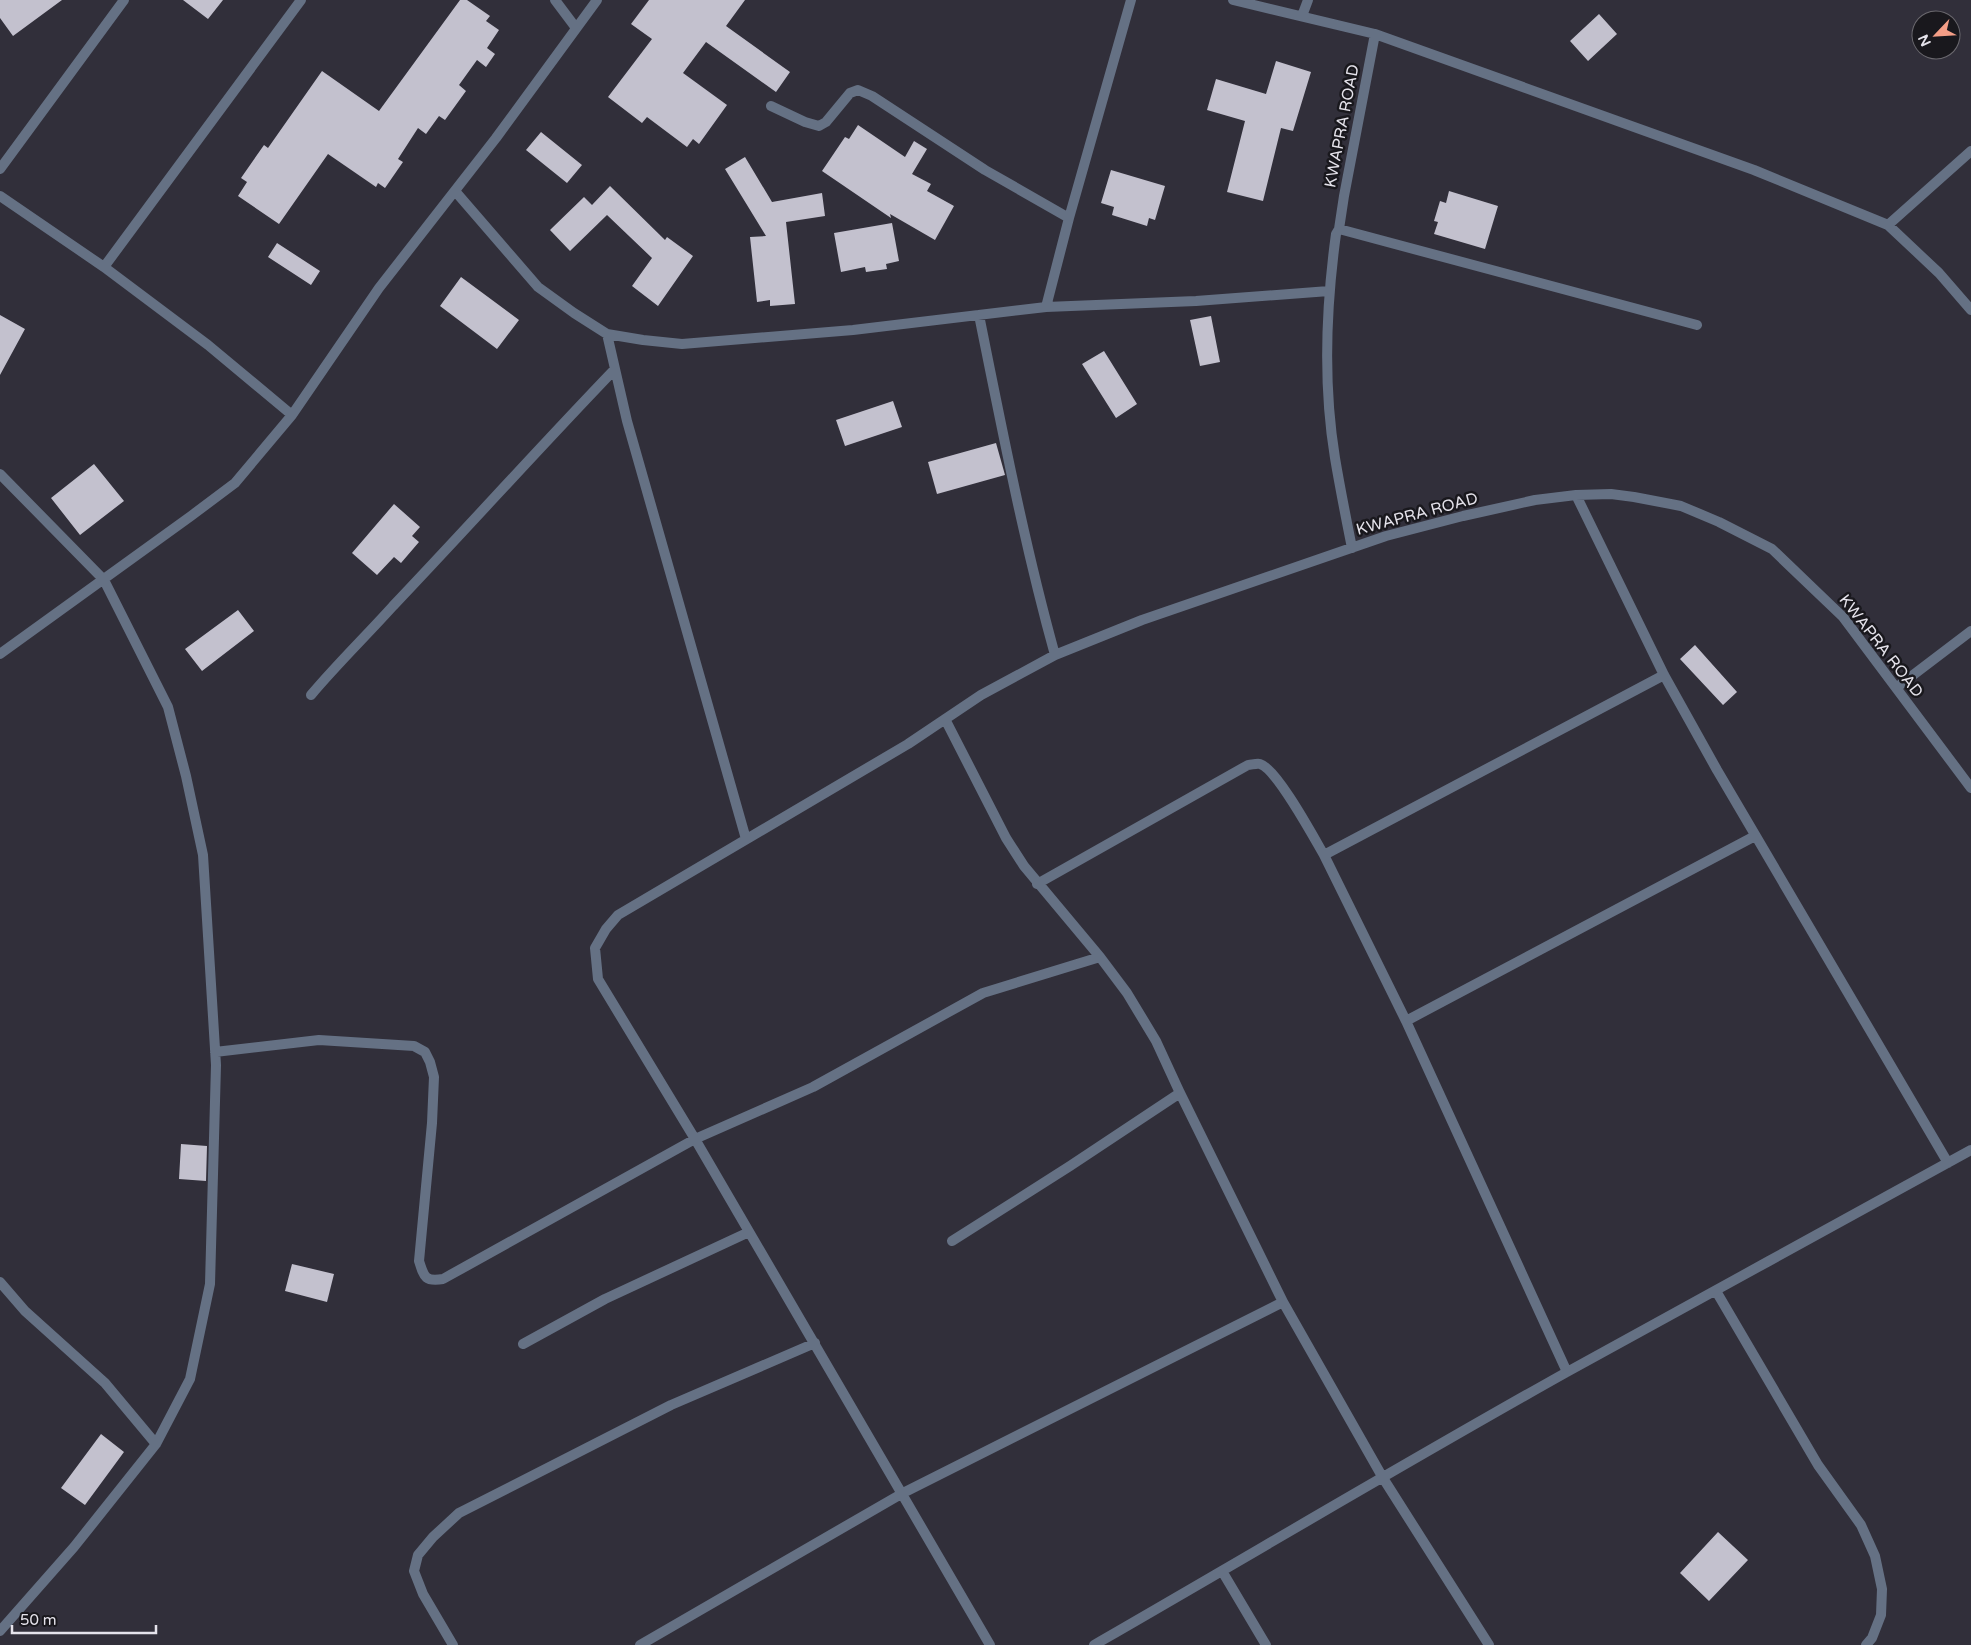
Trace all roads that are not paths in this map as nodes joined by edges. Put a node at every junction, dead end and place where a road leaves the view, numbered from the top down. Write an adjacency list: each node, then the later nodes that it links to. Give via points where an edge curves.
1 (124, 0): 13 (street)
2 (301, 0): 19 (street)
3 (556, 0): 9 (street)
4 (597, 0): 9 (street)
5 (1131, 0): 16 (street)
6 (1233, 0): 8 (street)
7 (1308, 0): 8 (street)
8 (1302, 16): 10 (street)
9 (576, 28): 14 (street)
10 (1375, 34): 17 (street, via 1754,170); 18 (street, KWAPRA ROAD)
11 (770, 106): 16 (street, via 819,126 850,93 858,90 985,170)
12 (1971, 151): 17 (street)
13 (0, 169)
14 (455, 191): 25 (street, via 538,287); 27 (street, via 380,288)
15 (0, 196): 19 (street)
16 (1069, 218): 21 (street)
17 (1888, 225): 22 (street, via 1940,273)
18 (1339, 229): 20 (street, KWAPRA ROAD); 24 (street)
19 (104, 266): 27 (street, via 208,345)
20 (1329, 291): 21 (street); 30 (street, KWAPRA ROAD, via 1329,400 1335,457)
21 (1046, 307): 23 (street)
22 (1971, 310)
23 (979, 315): 25 (street, via 853,330 682,344); 34 (street, via 1012,482)
24 (1697, 325)
25 (607, 334): 26 (street)
26 (615, 368): 37 (street); 41 (street)
27 (292, 415): 31 (street, via 235,483)
28 (0, 474): 31 (street)
29 (1576, 495): 30 (street, KWAPRA ROAD, via 1536,500 1412,528); 35 (street); 36 (street, KWAPRA ROAD, via 1619,495 1681,506 1772,549 1843,617)
30 (1352, 548): 34 (street, via 1142,620)
31 (104, 580): 33 (street); 46 (street, via 168,707 186,776 203,855)
32 (1971, 631): 36 (street)
33 (0, 654)
34 (1055, 655): 38 (street, via 981,695)
35 (1664, 675): 40 (street); 42 (street)
36 (1896, 688): 39 (street, KWAPRA ROAD)
37 (311, 695)
38 (945, 719): 41 (street); 43 (street, via 1006,838)
39 (1971, 788)
40 (1755, 836): 45 (street); 50 (street)
41 (746, 839): 48 (street, via 618,915 594,948 598,979)
42 (1324, 855): 43 (street, via 1270,772 1260,764 1248,765); 45 (street)
43 (1038, 884): 44 (street)
44 (1100, 957): 47 (street, via 1128,992); 48 (street, via 983,992 812,1087)
45 (1406, 1021): 58 (street)
46 (215, 1052): 48 (street, via 319,1040 414,1046 425,1052 434,1076 419,1261 427,1279 434,1281 443,1279); 59 (street, via 210,1284 190,1379)
47 (1180, 1093): 52 (street); 55 (street)
48 (695, 1140): 51 (street)
49 (1971, 1150): 50 (street)
50 (1948, 1163): 54 (street)
51 (749, 1232): 56 (street); 57 (street, via 605,1299)
52 (952, 1241)
53 (0, 1282): 59 (street, via 25,1310 105,1383)
54 (1716, 1291): 58 (street); 70 (street, via 1818,1465 1861,1525 1875,1556 1882,1589 1881,1615)
55 (1283, 1302): 60 (street); 61 (street)
56 (815, 1343): 61 (street); 64 (street, via 671,1405 459,1512 418,1554 414,1571 423,1594)
57 (523, 1344)
58 (1567, 1372): 60 (street)
59 (156, 1444): 63 (street, via 74,1547)
60 (1384, 1478): 62 (street); 69 (street)
61 (903, 1493): 65 (street); 66 (street)
62 (1222, 1571): 67 (street); 68 (street)
63 (0, 1631)
64 (453, 1645)
65 (640, 1645)
66 (990, 1645)
67 (1094, 1645)
68 (1266, 1645)
69 (1489, 1645)
70 (1866, 1645)

